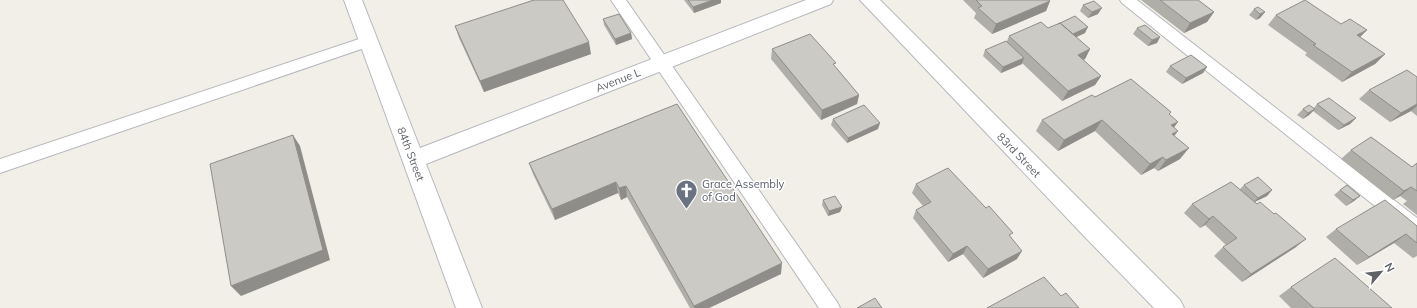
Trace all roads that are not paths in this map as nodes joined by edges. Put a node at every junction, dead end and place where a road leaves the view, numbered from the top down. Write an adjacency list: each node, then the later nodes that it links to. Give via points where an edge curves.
1 (353, 0): 6 (street, 84th Street)
2 (618, 0): 7 (lane)
3 (824, 0): 7 (street, Avenue L)
4 (868, 0): 13 (street, 83rd Street)
5 (1127, 0): 10 (lane)
6 (368, 41): 8 (street, 84th Street); 9 (lane)
7 (662, 63): 8 (street, Avenue L); 12 (lane)
8 (413, 160): 11 (street, 84th Street)
9 (0, 166)
10 (1417, 229)
11 (469, 308)
12 (830, 308)
13 (1171, 308)

